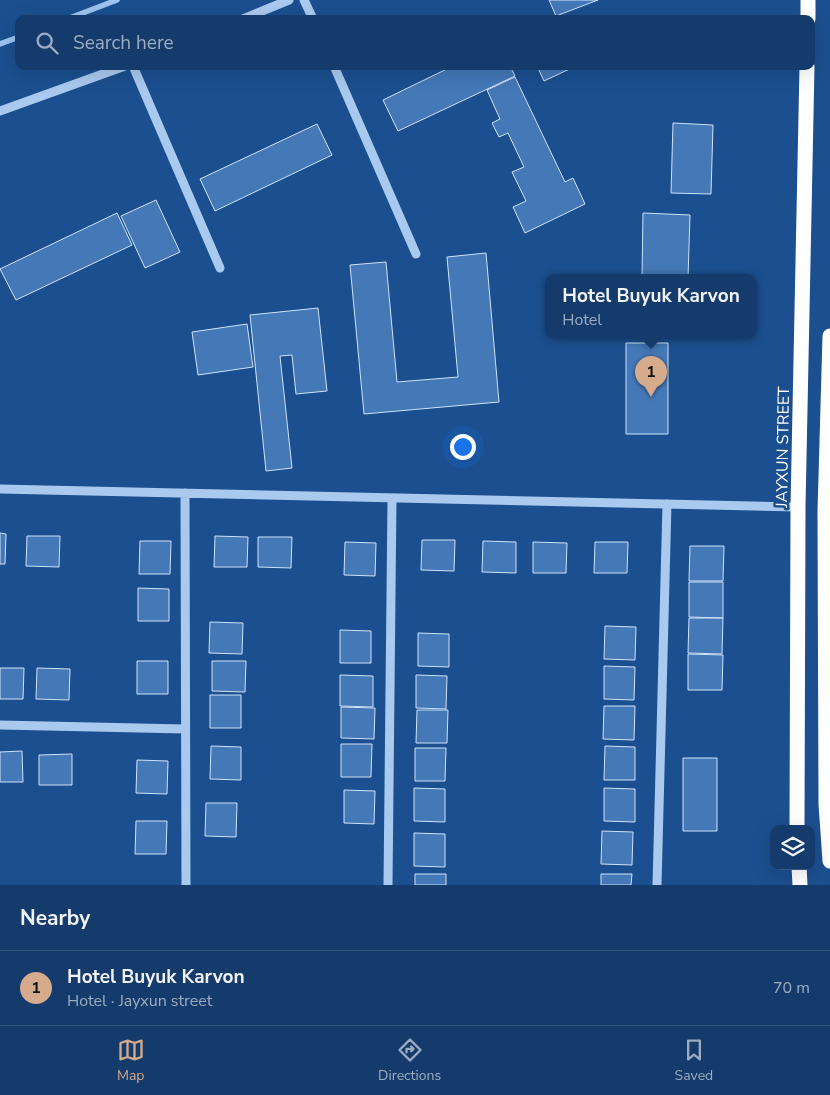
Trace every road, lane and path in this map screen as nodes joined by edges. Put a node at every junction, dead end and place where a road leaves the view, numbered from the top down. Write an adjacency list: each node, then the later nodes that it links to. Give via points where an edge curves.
1 (288, 0): 4 (street)
2 (304, 0): 5 (street)
3 (808, 0): 6 (highway)
4 (252, 15)
5 (310, 15)
6 (808, 15)
7 (114, 70): 11 (street)
8 (135, 70): 13 (street)
9 (336, 70): 12 (street)
10 (807, 70): 19 (highway, JAYXUN STREET)
11 (0, 111)
12 (416, 254)
13 (220, 268)
14 (830, 336): 23 (highway, via 825,532 826,804)
15 (0, 489): 16 (street)
16 (185, 493): 17 (street); 21 (street)
17 (392, 498): 18 (street); 26 (street)
18 (667, 504): 19 (street); 27 (street)
19 (798, 507): 22 (highway, JAYXUN STREET)
20 (0, 725): 21 (street)
21 (185, 729): 25 (street)
22 (797, 825)
23 (830, 861)
24 (799, 870): 28 (highway)
25 (186, 885)
26 (388, 885)
27 (657, 885)
28 (800, 885)

